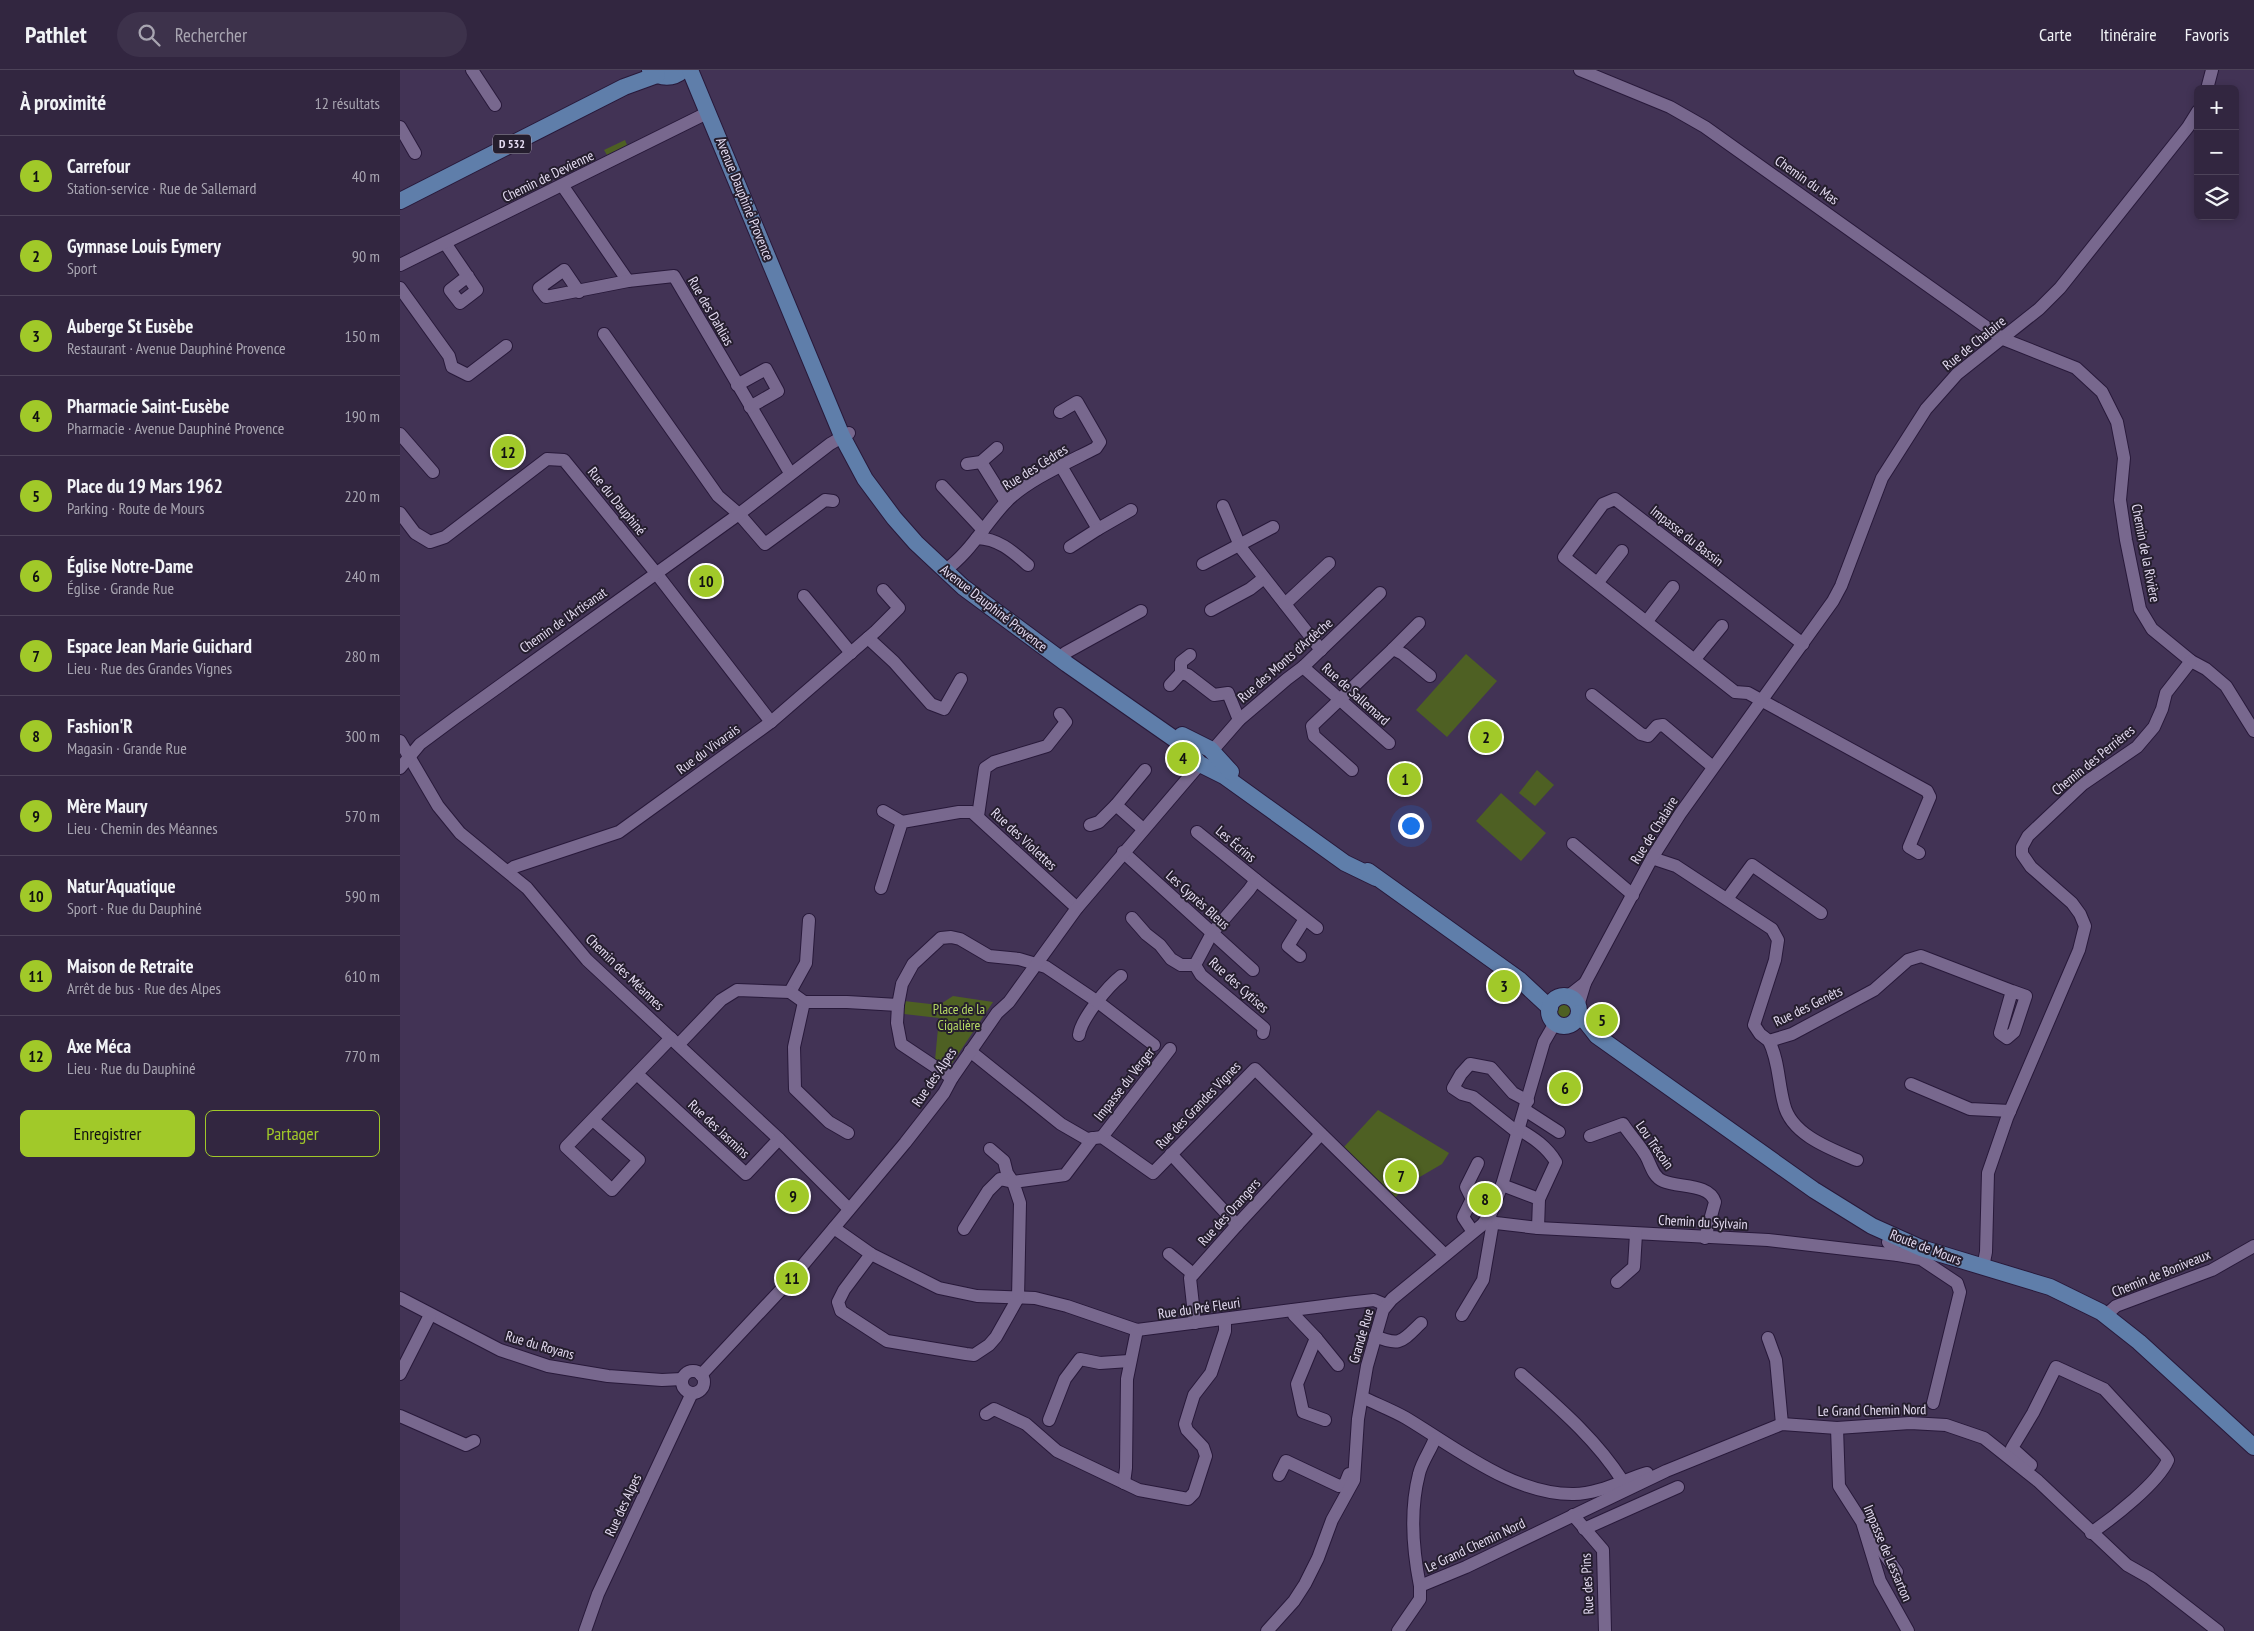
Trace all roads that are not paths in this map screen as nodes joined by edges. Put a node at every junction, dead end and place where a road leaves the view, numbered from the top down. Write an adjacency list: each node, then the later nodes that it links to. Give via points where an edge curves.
1 (472, 70): 9 (street)
2 (634, 70): 8 (main road, D 532)
3 (1580, 70): 23 (street, Chemin du Mas, via 1670,107 1705,127)
4 (2212, 70): 7 (street)
5 (683, 72): 6 (main road, via 670,77); 10 (main road, Avenue Dauphiné Provence, via 700,92)
6 (653, 73): 8 (main road, D 532)
7 (2208, 85)
8 (624, 87): 15 (main road, D 532)
9 (495, 105)
10 (709, 112): 14 (street, Chemin de Devienne); 29 (main road, Avenue Dauphiné Provence, via 790,306 802,343)
11 (2194, 117): 23 (street, Rue de Chalaire, via 2060,288)
12 (400, 127): 13 (street)
13 (415, 153)
14 (562, 186): 16 (street, Chemin de Devienne); 19 (street)
15 (400, 201)
16 (445, 243): 17 (street, Chemin de Devienne); 18 (street)
17 (400, 266)
18 (468, 276)
19 (628, 281): 21 (street); 25 (street, Rue des Dahlias, via 674,276)
20 (400, 288): 24 (street, via 449,356 452,367 468,375)
21 (579, 292)
22 (604, 334): 42 (street, via 718,496)
23 (2003, 339): 67 (street, Rue de Chalaire, via 1958,374 1926,409 1882,478 1841,586); 74 (street, Chemin de la Rivière, via 2076,368 2102,392 2118,422 2124,458 2120,500 2140,609 2152,629)
24 (506, 346)
25 (737, 385): 26 (street, Rue des Dahlias); 26 (street, via 766,369 778,391)
26 (750, 407): 35 (street, Rue des Dahlias)
27 (1060, 412): 33 (street, Rue des Cèdres, via 1077,402 1100,442 1096,448)
28 (400, 434): 34 (street)
29 (846, 435): 35 (street, Chemin de l'Artisanat); 52 (main road, Avenue Dauphiné Provence, via 865,479 878,498 916,543)
30 (997, 448): 31 (street)
31 (981, 462): 32 (street); 38 (street)
32 (967, 464)
33 (1062, 466): 38 (street, Rue des Cèdres, via 1018,491); 44 (street)
34 (433, 472)
35 (790, 473): 42 (street, Chemin de l'Artisanat)
36 (942, 486): 45 (street)
37 (833, 501): 42 (street, via 825,500 765,544)
38 (1006, 502): 45 (street, Rue des Cèdres)
39 (1223, 506): 46 (street)
40 (1131, 510): 44 (street)
41 (400, 513): 53 (street, Rue du Dauphiné, via 415,533 430,542 445,537 547,460 564,460)
42 (739, 514): 53 (street, Chemin de l'Artisanat)
43 (1274, 527): 46 (street)
44 (1098, 529): 47 (street)
45 (980, 534): 51 (street, via 1003,544); 52 (street, Rue des Cèdres)
46 (1240, 544): 50 (street); 54 (street)
47 (1070, 547)
48 (1622, 550): 55 (street)
49 (1329, 563): 60 (street)
50 (1203, 564)
51 (1028, 565)
52 (947, 568): 71 (main road, Avenue Dauphiné Provence); 90 (main road, Avenue Dauphiné Provence, via 1067,664 1183,745)
53 (656, 573): 85 (street, Rue du Dauphiné); 89 (street, Chemin de l'Artisanat, via 506,679)
54 (1264, 578): 60 (street); 61 (street)
55 (1598, 582): 63 (street); 67 (street, Impasse du Bassin, via 1564,557 1603,504 1615,499)
56 (1673, 587): 63 (street)
57 (882, 590): 66 (street, Rue du Vivarais, via 899,608)
58 (1380, 593): 69 (street, Rue des Monts d'Ardèche)
59 (804, 596): 70 (street)
60 (1285, 604): 69 (street)
61 (1211, 610)
62 (1141, 611): 71 (street)
63 (1647, 621): 73 (street)
64 (1418, 623): 68 (street)
65 (1722, 626): 73 (street)
66 (868, 638): 70 (street, Rue du Vivarais); 78 (street, via 931,704 944,709)
67 (1803, 644): 82 (street, Rue de Chalaire)
68 (1393, 649): 77 (street); 81 (street)
69 (1321, 650): 75 (street, Rue des Monts d'Ardèche)
70 (851, 653): 85 (street, Rue du Vivarais)
71 (1065, 654): 90 (main road, Avenue Dauphiné Provence)
72 (1190, 655): 76 (street, via 1181,662)
73 (1695, 660): 82 (street, via 1736,692 1748,693)
74 (2191, 662): 86 (street, Chemin de la Rivière, via 2206,669 2226,686); 140 (street, Chemin des Perrières, via 2166,693 2154,727 2137,747 2083,784 2028,836 2022,847 2022,854 2031,867 2072,903 2085,926 2079,950)
75 (1303, 667): 81 (street, Rue de Sallemard); 84 (street, Rue des Monts d'Ardèche)
76 (1180, 673): 79 (street); 84 (street, via 1188,675 1214,695 1228,693)
77 (1430, 676)
78 (961, 679)
79 (1170, 685)
80 (1592, 695): 91 (street, via 1641,734 1648,736 1657,726 1663,725)
81 (1338, 700): 88 (street, Rue de Sallemard); 94 (street, via 1312,726 1314,736)
82 (1760, 701): 91 (street, Rue de Chalaire); 104 (street, via 1927,791 1930,797 1909,847)
83 (1060, 714): 97 (street, Rue des Violettes, via 1066,722 1047,746 994,762 985,768)
84 (1239, 720): 90 (street, Rue des Monts d'Ardèche)
85 (771, 722): 106 (street, Rue du Vivarais, via 619,832)
86 (2254, 731)
87 (400, 741): 89 (street, Chemin des Méannes)
88 (1389, 743)
89 (408, 756): 92 (street, Chemin de l'Artisanat); 106 (street, Chemin des Méannes, via 438,806 460,833)
90 (1206, 757): 100 (street, Rue des Alpes); 128 (main road, Avenue Dauphiné Provence)
91 (1714, 767): 105 (street, Rue de Chalaire)
92 (400, 768)
93 (1145, 770): 95 (street)
94 (1352, 770)
95 (1116, 805): 99 (street, via 1099,822); 100 (street)
96 (883, 812): 98 (street)
97 (978, 816): 98 (street, via 972,812 959,812); 111 (street, Rue des Violettes)
98 (902, 822): 108 (street)
99 (1090, 825)
100 (1143, 829): 103 (street, Rue des Alpes)
101 (1197, 832): 107 (street, Les Écrins)
102 (1573, 844): 109 (street)
103 (1123, 852): 111 (street, Rue des Alpes); 117 (street, Les Cyprès Bleus)
104 (1919, 853)
105 (1652, 858): 109 (street, Rue de Chalaire); 110 (street, Rue des Genêts, via 1676,866)
106 (508, 871): 132 (street, Chemin des Méannes, via 527,888 587,960)
107 (1256, 880): 114 (street, Les Écrins); 117 (street, Les Écrins)
108 (881, 888)
109 (1633, 895): 128 (street, Rue de Chalaire, via 1586,983)
110 (1727, 899): 112 (street, via 1752,865); 131 (street, Rue des Genêts, via 1772,929 1778,940 1775,960 1754,1025)
111 (1077, 908): 119 (street, Rue des Alpes)
112 (1821, 913)
113 (1132, 918): 120 (street, via 1171,959 1181,965)
114 (1305, 919): 116 (street, Les Écrins); 118 (street, via 1288,946)
115 (809, 920): 124 (street, via 806,963)
116 (1317, 928)
117 (1212, 933): 120 (street, Rue des Cytises); 121 (street, Les Cyprès Bleus)
118 (1300, 956)
119 (1037, 963): 126 (street); 127 (street, via 989,956 960,939 942,938 913,964 902,984); 135 (street, Rue des Alpes)
120 (1194, 965): 129 (street, Rue des Cytises, via 1264,1028)
121 (1253, 970)
122 (1121, 976): 126 (street)
123 (2012, 991): 131 (street, Rue des Genêts, via 1921,956 1908,960 1874,990 1792,1034)
124 (790, 992): 125 (street); 132 (street, via 737,990)
125 (804, 1002): 127 (street); 144 (street, via 794,1047 795,1089 829,1122)
126 (1098, 1002): 130 (street, via 1080,1028); 133 (street)
127 (898, 1005): 137 (street, via 901,1044)
128 (1565, 1010): 139 (street, Grande Rue, via 1544,1042); 165 (main road, Route de Mours, via 1814,1190)
129 (1263, 1033)
130 (1079, 1035)
131 (1769, 1040): 151 (street, via 1776,1056 1784,1105 1791,1120 1818,1142)
132 (675, 1041): 136 (street); 147 (street, Chemin des Méannes)
133 (1154, 1045)
134 (1170, 1049): 148 (street, Impasse du Verger)
135 (970, 1052): 137 (street, Rue des Alpes); 148 (street, Rue des Grandes Vignes, via 1060,1124 1087,1139)
136 (637, 1074): 141 (street); 147 (street, Rue des Jasmins, via 746,1174)
137 (952, 1078): 156 (street, Rue des Alpes, via 905,1143)
138 (1911, 1084): 140 (street, via 1970,1110)
139 (1526, 1106): 142 (street, Grande Rue); 142 (street, via 1490,1068 1470,1064 1453,1088 1473,1097); 143 (street)
140 (2010, 1111): 173 (street, Chemin des Perrières, via 1988,1173)
141 (593, 1120): 141 (street, via 566,1148 612,1190 639,1160)
142 (1518, 1131): 154 (street, Grande Rue); 155 (street, via 1540,1143 1556,1162)
143 (1559, 1132)
144 (848, 1133)
145 (1322, 1134): 150 (street, Rue des Grandes Vignes, via 1255,1069); 158 (street, Rue des Orangers); 171 (street, Rue des Grandes Vignes)
146 (1590, 1136): 164 (street, Lou Trécoin, via 1623,1124 1662,1181 1707,1191 1713,1196 1715,1202)
147 (779, 1138): 156 (street, Chemin des Méannes)
148 (1098, 1138): 150 (street, Rue des Grandes Vignes, via 1153,1173); 153 (street, Impasse du Verger, via 1065,1175)
149 (990, 1149): 153 (street, via 1004,1161)
150 (1171, 1154): 158 (street)
151 (1858, 1160)
152 (1478, 1164): 162 (street, via 1466,1187 1472,1199 1464,1217)
153 (1014, 1182): 161 (street, Impasse du Verger, via 1000,1179 988,1191); 177 (street, via 1020,1203)
154 (1502, 1185): 155 (street); 157 (street, Grande Rue)
155 (1539, 1199): 160 (street)
156 (849, 1209): 159 (street, Rue des Alpes)
157 (1490, 1221): 160 (street, Chemin du Sylvain); 162 (street, Grande Rue); 182 (street, via 1483,1280)
158 (1237, 1224): 174 (street, Rue des Orangers)
159 (834, 1228): 168 (street, Rue du Pré Fleuri); 194 (street, Rue des Alpes)
160 (1538, 1228): 163 (street, Chemin du Sylvain)
161 (964, 1229)
162 (1473, 1232): 171 (street, Grande Rue)
163 (1636, 1234): 164 (street, Chemin du Sylvain); 175 (street, via 1634,1267)
164 (1705, 1238): 170 (street, Chemin du Sylvain, via 1768,1240)
165 (1888, 1238): 167 (main road, Route de Mours); 170 (street); 172 (street)
166 (2254, 1246): 181 (street, Chemin de Boniveaux, via 2212,1270 2116,1306)
167 (1919, 1251): 172 (street, via 1911,1249); 173 (main road, Route de Mours); 198 (street, via 1957,1283 1960,1292)
168 (871, 1254): 177 (street, Rue du Pré Fleuri, via 940,1288 977,1296); 177 (street, via 838,1302 841,1311 887,1341 974,1355 983,1351 996,1337)
169 (1169, 1254): 174 (street)
170 (1880, 1254): 172 (street, Chemin du Sylvain)
171 (1445, 1255): 178 (street, Grande Rue)
172 (1898, 1255)
173 (1983, 1267): 181 (main road, Route de Mours, via 2050,1287)
174 (1193, 1274): 184 (street, via 1190,1278)
175 (1617, 1282)
176 (400, 1298): 180 (street, Rue du Royans)
177 (1018, 1298): 186 (street, Rue du Pré Fleuri, via 1035,1298 1067,1306)
178 (1386, 1305): 179 (street, Rue du Pré Fleuri, via 1374,1300); 187 (street, Grande Rue)
179 (1292, 1310): 183 (street, Rue du Pré Fleuri); 188 (street)
180 (430, 1314): 192 (street); 195 (street, Rue du Royans, via 500,1350 548,1366 608,1376 662,1380)
181 (2106, 1315): 207 (main road, Route de Mours)
182 (1462, 1316)
183 (1225, 1320): 184 (street, Rue du Pré Fleuri); 213 (street, via 1225,1331 1211,1373 1194,1395 1185,1424 1206,1456 1194,1493 1184,1499 1140,1490)
184 (1195, 1323): 186 (street, Rue du Pré Fleuri)
185 (1421, 1323): 187 (street, via 1396,1342)
186 (1137, 1330): 190 (street)
187 (1375, 1336): 197 (street, Grande Rue)
188 (1316, 1338): 191 (street); 202 (street, via 1297,1384 1304,1412)
189 (1768, 1338): 203 (street, via 1776,1360)
190 (1129, 1361): 201 (street, via 1100,1363 1080,1359 1065,1379); 213 (street)
191 (1338, 1365)
192 (400, 1374)
193 (1521, 1374): 211 (street, via 1583,1430 1607,1456)
194 (701, 1375): 195 (street, via 691,1371); 196 (street, via 702,1387)
195 (682, 1378): 196 (street, via 684,1388)
196 (692, 1393): 221 (street, Rue des Alpes, via 602,1586)
197 (1362, 1397): 205 (street, via 1406,1418); 208 (street, Grande Rue)
198 (1933, 1402)
199 (986, 1414): 213 (street, via 994,1409 1026,1424 1051,1447)
200 (400, 1416): 206 (street, via 466,1446)
201 (1048, 1420)
202 (1326, 1420)
203 (1782, 1424): 204 (street, Le Grand Chemin Nord); 209 (street, Le Grand Chemin Nord)
204 (1837, 1428): 212 (street, Le Grand Chemin Nord, via 1891,1423 1946,1425 1984,1438); 216 (street, Impasse de Lessarton, via 1839,1486)
205 (1435, 1438): 211 (street, via 1517,1482 1544,1490 1575,1494); 220 (street, via 1419,1473 1414,1514)
206 (474, 1441)
207 (2254, 1448)
208 (1355, 1464): 210 (street, via 1348,1480 1341,1485 1286,1461); 222 (street, Grande Rue, via 1354,1480 1332,1520 1305,1584 1294,1602)
209 (1661, 1473): 211 (street); 215 (street, Le Grand Chemin Nord)
210 (1280, 1474)
211 (1622, 1480)
212 (2038, 1482): 218 (street, Le Grand Chemin Nord); 218 (street, via 2037,1472 2012,1448 2056,1367 2104,1389 2168,1460 2145,1487)
213 (1124, 1483)
214 (1678, 1487): 217 (street)
215 (1572, 1515): 217 (street, Rue des Pins); 220 (street, Le Grand Chemin Nord)
216 (1862, 1522): 219 (street); 225 (street, Impasse de Lessarton, via 1880,1580)
217 (1584, 1528): 224 (street, Rue des Pins, via 1602,1550)
218 (2091, 1533): 226 (street, Le Grand Chemin Nord, via 2127,1565 2150,1578)
219 (1897, 1572)
220 (1420, 1586): 223 (street, Le Grand Chemin Nord, via 1420,1599)
221 (585, 1631)
222 (1267, 1631)
223 (1398, 1631)
224 (1605, 1631)
225 (1908, 1631)
226 (2218, 1631)

